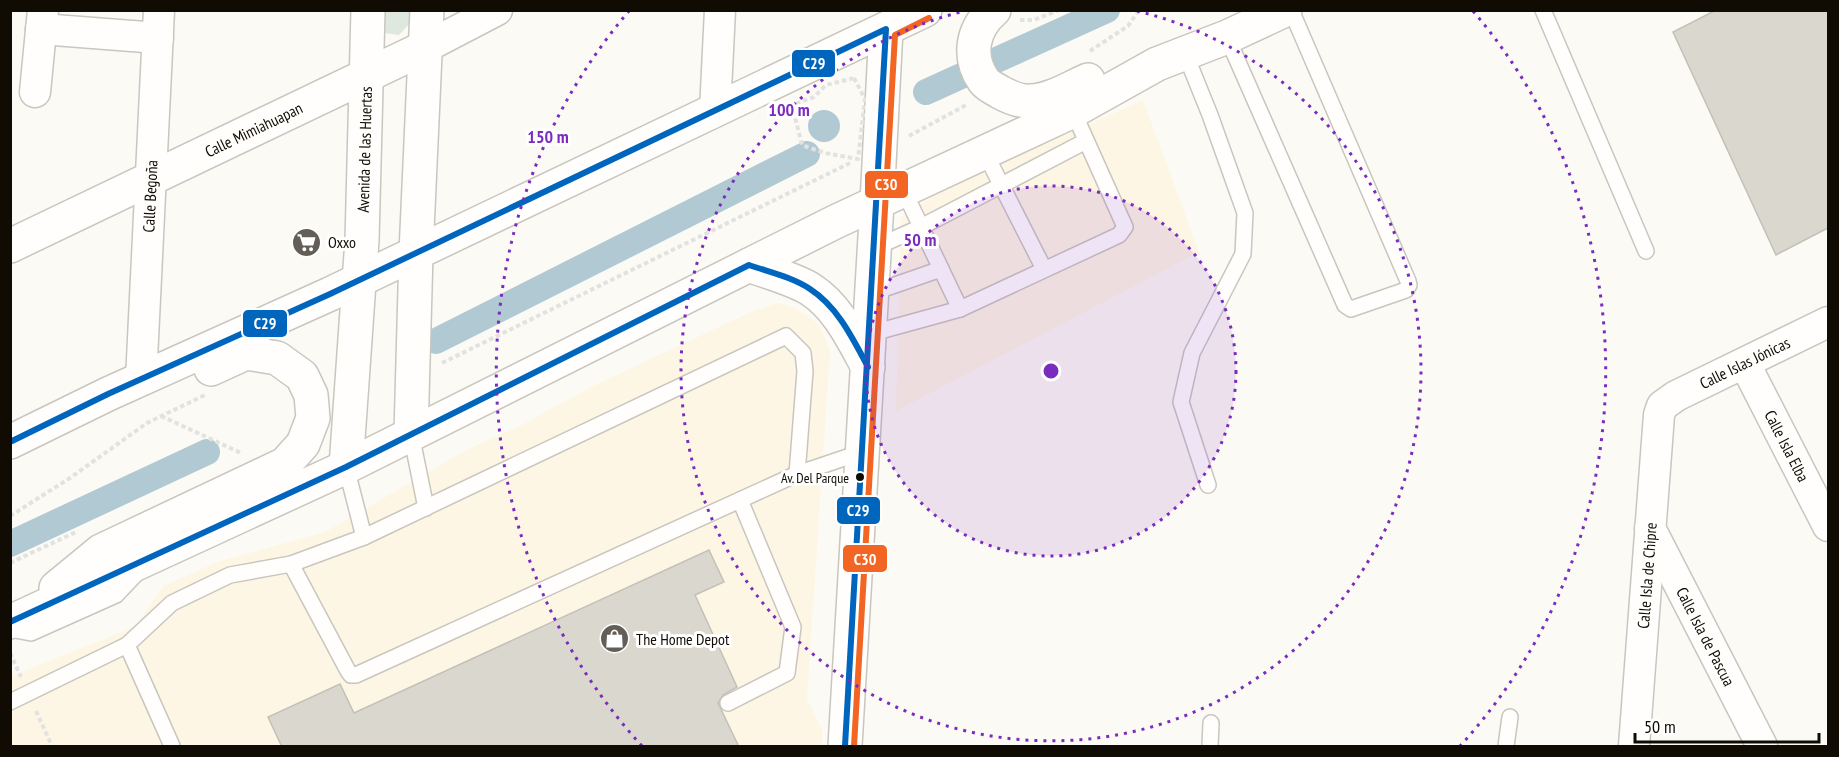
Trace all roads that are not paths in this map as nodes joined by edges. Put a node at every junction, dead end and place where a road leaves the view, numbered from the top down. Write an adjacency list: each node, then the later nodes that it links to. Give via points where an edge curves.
1 (368, 10): 16 (main road, Avenida de las Huertas)
2 (427, 10): 14 (main road)
3 (497, 10): 14 (street, Calle Mimiahuapan)
4 (720, 10): 18 (street)
5 (925, 10): 12 (main road)
6 (1285, 10): 13 (main road)
7 (1291, 10): 13 (lane, via 1408,281 1406,290 1351,309 1345,305)
8 (1543, 10): 28 (lane)
9 (1004, 15): 15 (main road, via 983,20 976,34 984,76 1010,98 1048,98 1101,75)
10 (42, 20): 11 (street); 17 (street)
11 (158, 24): 22 (street, Calle Begoña)
12 (886, 29): 18 (main road); 24 (main road, via 880,148)
13 (1227, 37): 15 (main road)
14 (426, 47): 16 (main road, Calle Mimiahuapan); 29 (main road)
15 (1171, 59): 19 (main road); 48 (lane, via 1210,115 1245,213 1243,254 1192,353 1180,402)
16 (365, 78): 22 (main road, Calle Mimiahuapan); 33 (main road, Avenida de las Huertas)
17 (35, 92)
18 (716, 111): 29 (main road)
19 (1073, 111): 20 (lane); 21 (main road)
20 (1086, 141): 23 (lane); 32 (lane, via 1125,227 1119,235)
21 (985, 153): 23 (lane); 24 (main road)
22 (151, 180): 26 (main road, Calle Mimiahuapan); 40 (street, Calle Begoña)
23 (1001, 185): 25 (lane); 32 (lane)
24 (891, 197): 25 (lane); 27 (main road); 30 (main road)
25 (921, 227): 27 (lane); 31 (lane)
26 (10, 246)
27 (874, 248): 34 (main road)
28 (1646, 250)
29 (416, 253): 33 (main road); 42 (main road)
30 (749, 265): 39 (main road, via 809,288 828,304 843,321); 42 (main road)
31 (941, 269): 34 (lane); 35 (lane)
32 (1044, 269): 35 (lane)
33 (359, 280): 40 (main road); 46 (main road, Avenida de las Huertas)
34 (872, 293): 37 (main road)
35 (960, 309): 37 (lane)
36 (1828, 322): 38 (street, Calle Islas Jónicas)
37 (869, 334): 39 (main road)
38 (1744, 364): 41 (street, Calle Islas Jónicas); 52 (street, Calle Isla Elba)
39 (868, 367): 45 (main road)
40 (141, 380): 43 (main road)
41 (1662, 406): 51 (street, Calle Isla de Chipre)
42 (411, 434): 46 (main road); 50 (lane)
43 (10, 442)
44 (10, 450): 55 (main road, via 71,434 246,353 278,358 302,376 311,395 313,418 303,444 285,464 101,551)
45 (862, 452): 47 (lane); 62 (main road)
46 (346, 467): 53 (lane); 55 (main road)
47 (797, 474): 49 (lane); 50 (lane, via 805,371 803,353 786,336)
48 (1208, 485)
49 (740, 500): 54 (lane, via 356,675 348,671); 58 (lane, via 793,627 787,673)
50 (426, 508): 53 (lane)
51 (1649, 526): 65 (street, Calle Isla de Chipre); 66 (street, Calle Isla de Pascua)
52 (1828, 526)
53 (364, 537): 54 (lane)
54 (291, 564): 56 (lane, via 230,575 172,603)
55 (14, 623)
56 (127, 645): 57 (lane); 61 (lane)
57 (10, 702)
58 (728, 703)
59 (1510, 717): 64 (lane)
60 (1211, 723): 63 (lane)
61 (172, 747)
62 (845, 747)
63 (1210, 747)
64 (1506, 747)
65 (1634, 747)
66 (1762, 747)

